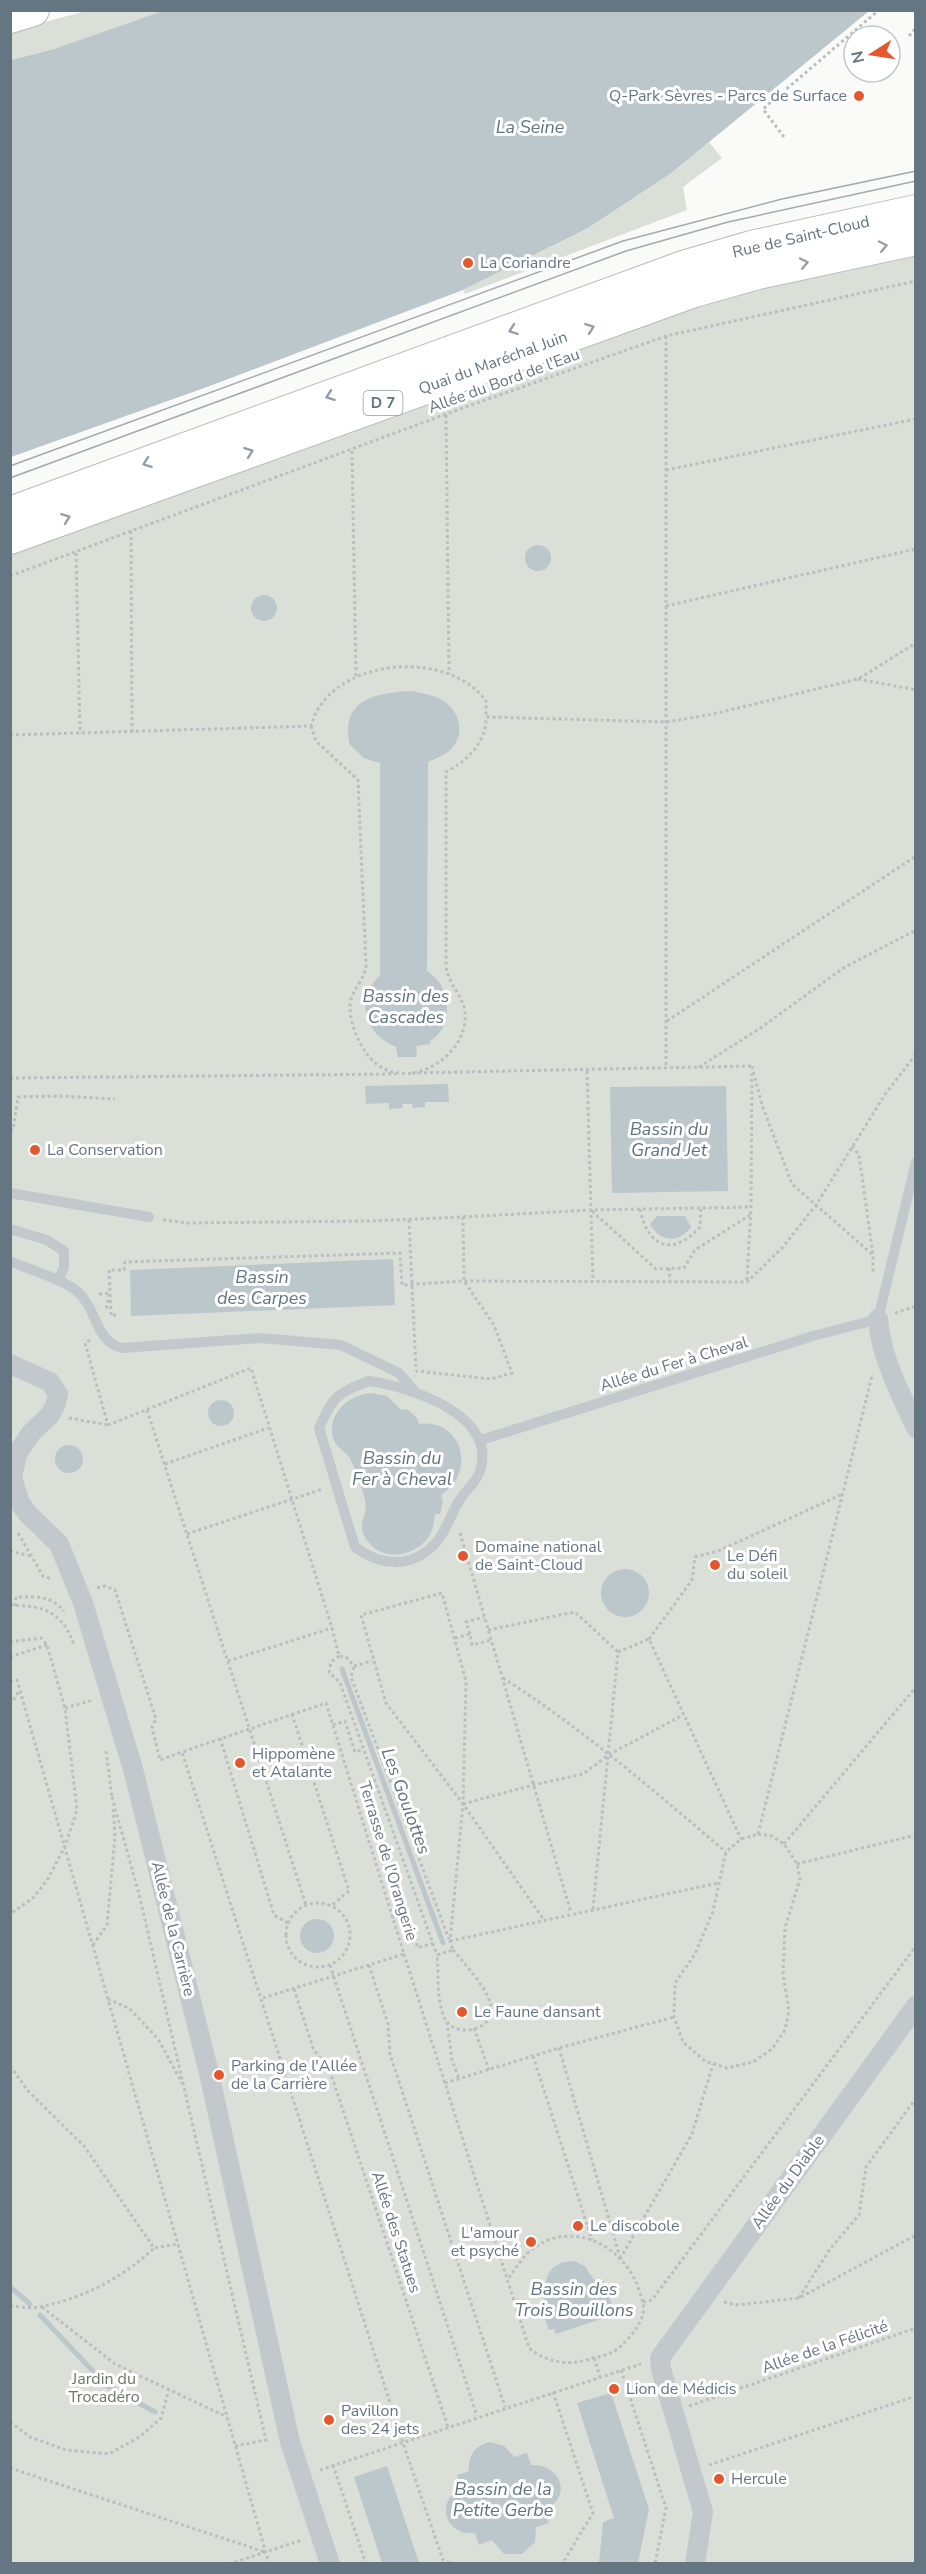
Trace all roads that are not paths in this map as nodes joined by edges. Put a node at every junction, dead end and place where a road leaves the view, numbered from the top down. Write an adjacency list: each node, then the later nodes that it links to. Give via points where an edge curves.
1 (33, 10): 2 (main road)
2 (10, 17)
3 (915, 211): 5 (main road, Rue de Saint-Cloud / D 7, via 751,247)
4 (915, 239): 7 (main road, Quai du Maréchal Juin / D 7, one-way to 4, via 694,291)
5 (687, 266): 6 (main road, Quai du Maréchal Juin / D 7, one-way to 6)
6 (10, 513)
7 (10, 538)
8 (915, 1162): 14 (lane)
9 (10, 1194): 10 (lane)
10 (149, 1217)
11 (10, 1228): 13 (lane, via 47,1240 64,1251 64,1267)
12 (10, 1261): 13 (lane)
13 (58, 1281): 16 (lane, via 80,1294 99,1329 115,1347 260,1338 341,1345 399,1373)
14 (878, 1319): 17 (street, via 880,1340); 18 (lane, Allée du Fer à Cheval)
15 (10, 1364): 20 (street, Allée de la Carrière, via 50,1382 58,1394 50,1415 23,1443 12,1478 20,1503 59,1544 71,1573 136,1778 209,2073 290,2442)
16 (416, 1394): 18 (lane, via 443,1405 466,1421); 18 (lane, via 393,1384 369,1381 340,1392 319,1428 355,1547 372,1559 387,1563 408,1561 434,1545 479,1474 483,1460)
17 (915, 1428)
18 (481, 1440)
19 (915, 2006): 21 (street, Allée du Diable, via 660,2358 703,2512)
20 (330, 2564)
21 (695, 2564)

